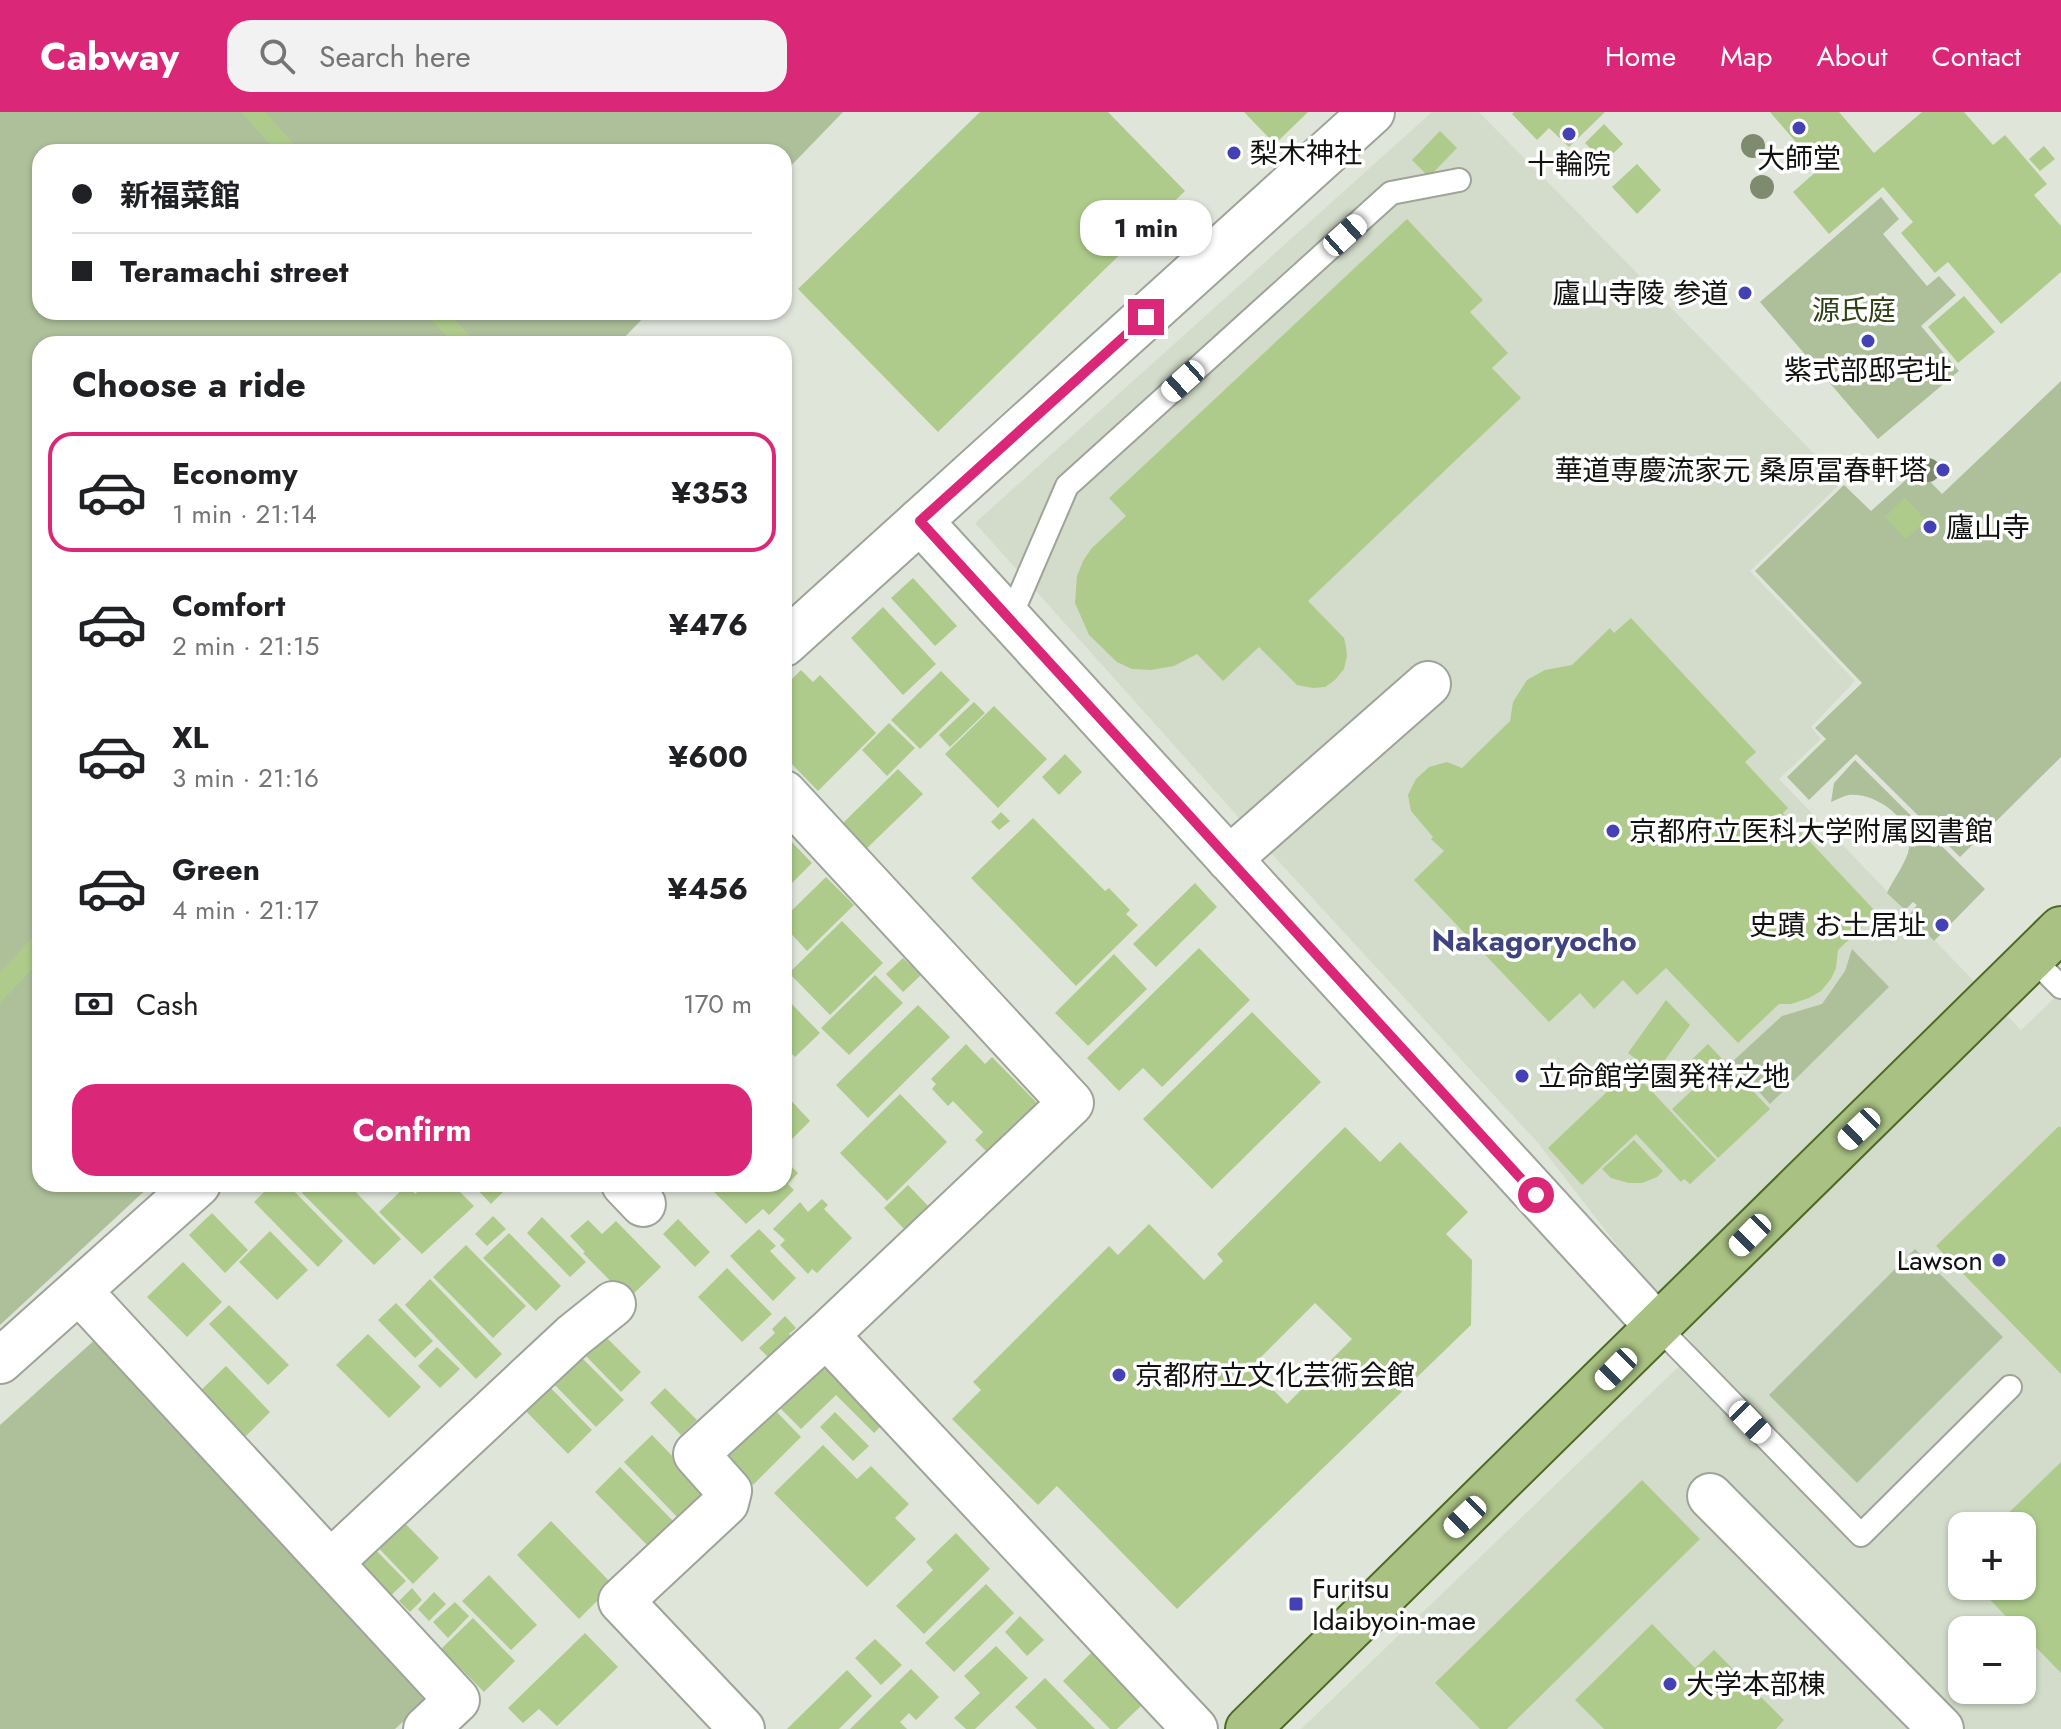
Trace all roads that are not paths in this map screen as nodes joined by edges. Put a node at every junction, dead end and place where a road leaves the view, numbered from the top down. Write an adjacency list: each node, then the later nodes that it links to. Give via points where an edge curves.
1 (1372, 112): 3 (street)
2 (1459, 180): 4 (lane, via 1391,193 1067,486)
3 (920, 521): 4 (street); 5 (street)
4 (1010, 618): 8 (street)
5 (792, 637)
6 (1428, 684): 8 (street)
7 (792, 802): 14 (street, via 1071,1103)
8 (1229, 859): 13 (street)
9 (2051, 958): 13 (main road)
10 (189, 1192): 11 (street)
11 (79, 1291): 15 (street); 18 (street)
12 (613, 1304): 18 (street)
13 (1658, 1327): 16 (lane, via 1861,1535); 22 (main road)
14 (826, 1335): 20 (street, via 696,1454 729,1491 726,1503 621,1601); 21 (street)
15 (0, 1361)
16 (2010, 1387)
17 (1710, 1496): 23 (street)
18 (331, 1562): 19 (street, via 457,1700)
19 (426, 1729)
20 (742, 1729)
21 (1195, 1729)
22 (1248, 1729)
23 (1941, 1729)

